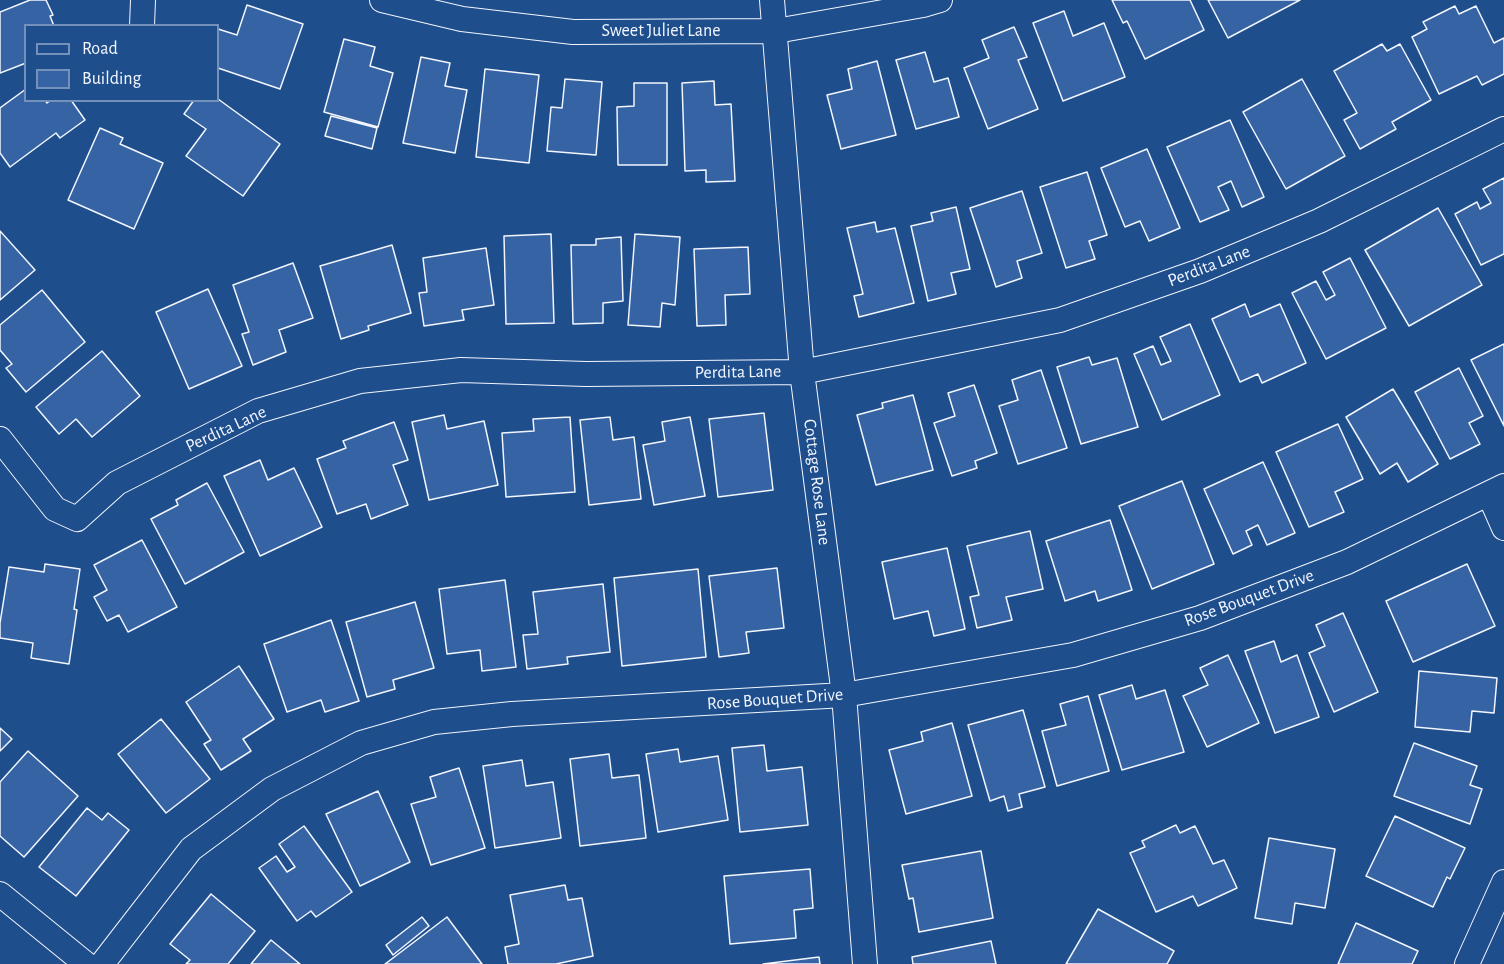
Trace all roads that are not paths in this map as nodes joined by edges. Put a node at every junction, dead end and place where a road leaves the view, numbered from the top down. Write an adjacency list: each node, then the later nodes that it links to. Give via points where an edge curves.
1 (143, 0): 5 (street)
2 (382, 0): 6 (street, Sweet Juliet Lane, via 462,19 573,32)
3 (772, 0): 6 (street, Cottage Rose Lane)
4 (940, 0): 6 (street, Sweet Juliet Lane)
5 (142, 24)
6 (776, 31): 8 (street, Cottage Rose Lane)
7 (1504, 129): 8 (street, Perdita Lane, via 1319,221 1200,271 1060,320)
8 (802, 372): 9 (street, Perdita Lane, via 586,374 461,370 360,381 258,411 117,483 77,519 55,509); 12 (street, Cottage Rose Lane)
9 (0, 439)
10 (1497, 490): 11 (street); 12 (street, Rose Bouquet Drive, via 1347,562 1200,618 1073,655)
11 (1504, 528)
12 (844, 695): 16 (street, Rose Bouquet Drive, via 512,714 434,722 361,743 272,789 191,849); 17 (street, Cottage Rose Lane)
13 (1504, 882): 18 (street)
14 (0, 894): 15 (street)
15 (86, 964)
16 (102, 964)
17 (865, 964)
18 (1467, 964)

